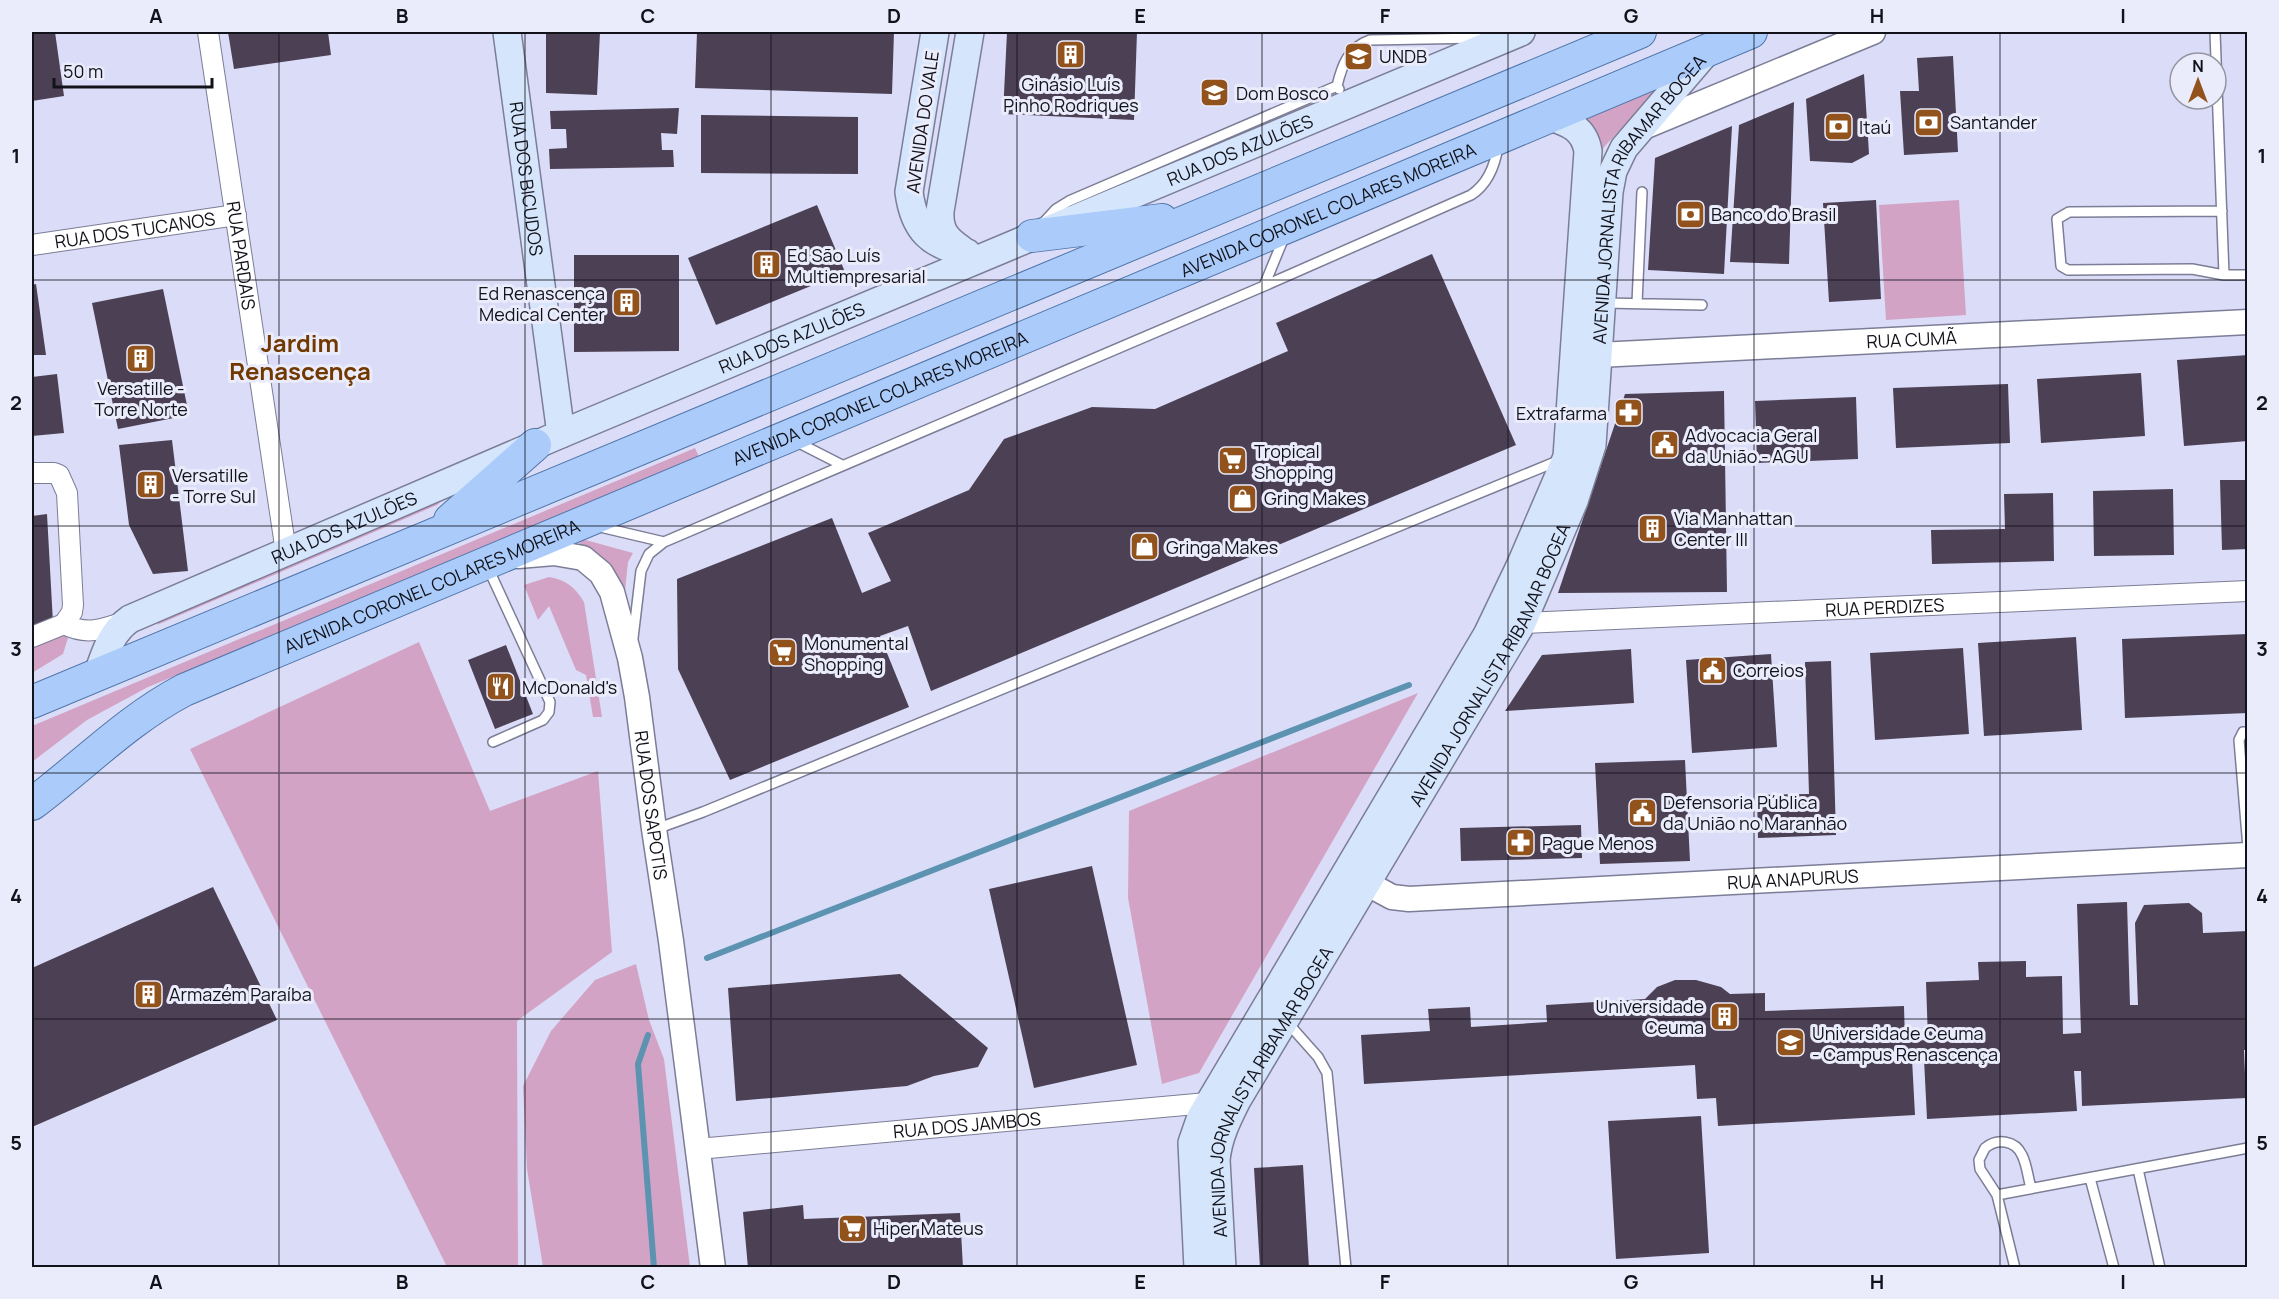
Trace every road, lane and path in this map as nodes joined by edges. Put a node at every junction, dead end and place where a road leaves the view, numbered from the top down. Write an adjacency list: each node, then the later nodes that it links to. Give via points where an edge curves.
1 (208, 32): 17 (street, RUA PARDAIS)
2 (507, 32): 32 (main road, RUA DOS BICUDOS)
3 (935, 32): 22 (main road, AVENIDA DO VALE, via 909,192 911,206 927,235 950,249)
4 (970, 32): 22 (main road, AVENIDA DO VALE, via 940,219 944,235)
5 (1640, 32): 18 (main road)
6 (1751, 32): 10 (main road, AVENIDA CORONEL COLARES MOREIRA)
7 (1873, 32): 13 (street)
8 (2215, 32): 16 (lane)
9 (1514, 35): 11 (main road, RUA DOS AZULÕES); 11 (lane, via 1370,40 1351,51 1342,65)
10 (1710, 48): 12 (main road, AVENIDA CORONEL COLARES MOREIRA); 13 (main road, AVENIDA JORNALISTA RIBAMAR BOGEA)
11 (1342, 96): 20 (main road, RUA DOS AZULÕES)
12 (1548, 116): 14 (main road, AVENIDA CORONEL COLARES MOREIRA); 30 (main road, AVENIDA JORNALISTA RIBAMAR BOGEA, via 1578,129 1588,152)
13 (1639, 129): 26 (main road, AVENIDA JORNALISTA RIBAMAR BOGEA, via 1613,171)
14 (1500, 137): 19 (main road, AVENIDA CORONEL COLARES MOREIRA); 25 (lane, via 1489,176 1471,195)
15 (1642, 192): 27 (lane)
16 (2222, 211): 23 (lane); 23 (lane, via 2069,212 2057,219 2059,259 2068,270 2192,269)
17 (236, 215): 21 (street, RUA DOS TUCANOS); 39 (street, RUA PARDAIS)
18 (1202, 215): 20 (main road); 37 (main road)
19 (1288, 226): 25 (lane); 31 (main road, AVENIDA CORONEL COLARES MOREIRA)
20 (1032, 236): 22 (main road, RUA DOS AZULÕES)
21 (32, 245)
22 (976, 254): 32 (main road, RUA DOS AZULÕES)
23 (2224, 275): 24 (lane)
24 (2247, 275)
25 (1264, 286): 34 (lane)
26 (1601, 303): 27 (lane); 30 (main road, AVENIDA JORNALISTA RIBAMAR BOGEA)
27 (1637, 303): 28 (lane)
28 (1702, 305)
29 (2247, 322): 30 (street, RUA CUMÃ)
30 (1586, 356): 33 (main road, AVENIDA JORNALISTA RIBAMAR BOGEA); 43 (main road, AVENIDA JORNALISTA RIBAMAR BOGEA, via 1592,445)
31 (787, 437): 34 (lane); 36 (main road, AVENIDA CORONEL COLARES MOREIRA)
32 (548, 440): 37 (main road); 39 (main road, RUA DOS AZULÕES)
33 (1567, 457): 52 (lane); 55 (main road, AVENIDA JORNALISTA RIBAMAR BOGEA, via 1488,635)
34 (842, 465): 38 (lane)
35 (32, 473): 44 (street, via 59,475 68,493 73,605)
36 (582, 523): 38 (lane); 40 (main road, AVENIDA CORONEL COLARES MOREIRA)
37 (431, 537): 47 (main road)
38 (664, 542): 46 (lane, via 649,554 641,571)
39 (286, 552): 42 (main road, RUA DOS AZULÕES)
40 (494, 560): 46 (street, RUA DOS SAPOTIS, via 566,554 589,562 612,592); 50 (lane, via 550,702 543,720); 51 (main road, AVENIDA CORONEL COLARES MOREIRA, via 164,701 124,728)
41 (2247, 591): 43 (street, RUA PERDIZES)
42 (130, 619): 44 (street, RUA DOS AZULÕES, via 98,631 82,631); 47 (main road, RUA DOS AZULÕES, via 108,645)
43 (1522, 623): 55 (main road, AVENIDA JORNALISTA RIBAMAR BOGEA)
44 (64, 624): 45 (street)
45 (32, 637)
46 (630, 658): 52 (street, RUA DOS SAPOTIS)
47 (97, 676): 48 (main road)
48 (32, 702)
49 (2247, 732): 53 (lane, via 2239,740)
50 (493, 742)
51 (32, 804)
52 (654, 829): 60 (street, RUA DOS SAPOTIS)
53 (2247, 848)
54 (2247, 855): 55 (street, RUA ANAPURUS, via 1409,899 1392,897)
55 (1357, 878): 56 (main road, AVENIDA JORNALISTA RIBAMAR BOGEA); 58 (main road, AVENIDA JORNALISTA RIBAMAR BOGEA)
56 (1285, 1020): 57 (main road, AVENIDA JORNALISTA RIBAMAR BOGEA); 68 (lane, via 1327,1073)
57 (1236, 1100): 58 (street, RUA DOS JAMBOS); 67 (main road, AVENIDA JORNALISTA RIBAMAR BOGEA, via 1220,1137 1216,1160)
58 (1210, 1102): 60 (street, RUA DOS JAMBOS); 66 (main road, AVENIDA JORNALISTA RIBAMAR BOGEA, via 1192,1143)
59 (2247, 1148): 61 (lane)
60 (698, 1149): 65 (street, RUA DOS SAPOTIS)
61 (2138, 1169): 62 (lane); 71 (lane)
62 (2090, 1178): 63 (lane); 70 (lane)
63 (2031, 1188): 64 (lane); 64 (lane, via 2022,1155 2014,1145 1998,1142 1984,1148 1979,1160 1982,1174)
64 (1997, 1195): 69 (lane)
65 (712, 1268)
66 (1198, 1268)
67 (1222, 1268)
68 (1346, 1268)
69 (2015, 1268)
70 (2114, 1268)
71 (2160, 1268)

